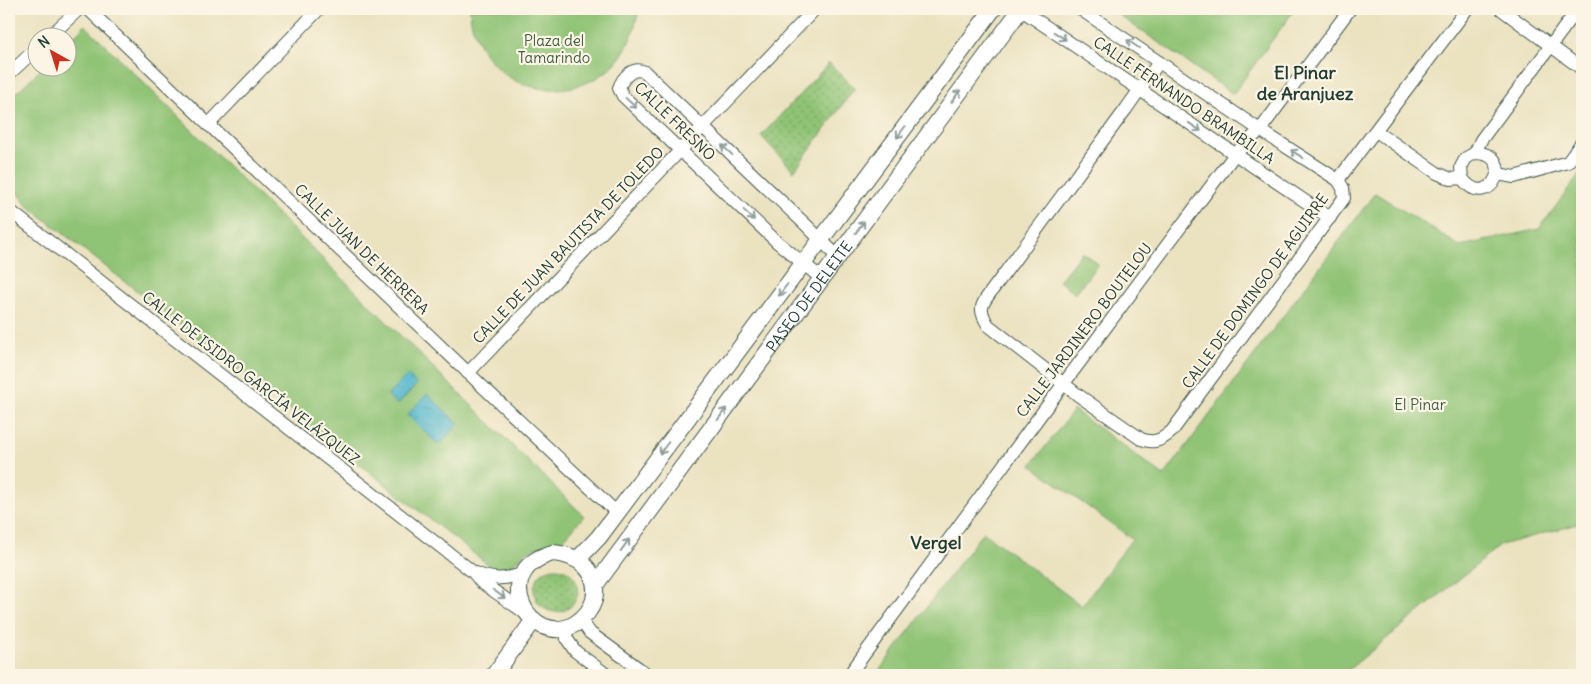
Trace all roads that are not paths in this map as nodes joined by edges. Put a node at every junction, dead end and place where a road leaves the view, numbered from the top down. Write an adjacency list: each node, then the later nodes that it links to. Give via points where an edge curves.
1 (79, 9): 12 (street)
2 (88, 9): 19 (street, CALLE JUAN DE HERRERA)
3 (319, 9): 19 (street)
4 (815, 9): 20 (street, CALLE DE JUAN BAUTISTA DE TOLEDO)
5 (993, 9): 32 (main road, PASEO DE DELEITE, one-way to 32)
6 (1021, 9): 18 (street, CALLE FERNANDO BRAMBILLA, one-way to 18); 33 (main road, PASEO DE DELEITE, one-way to 6)
7 (1080, 9): 15 (street, CALLE FERNANDO BRAMBILLA, one-way to 7)
8 (1350, 9): 21 (street, CALLE JARDINERO BOUTELOU)
9 (1467, 9): 22 (street, CALLE DE DOMINGO DE AGUIRRE)
10 (1501, 9): 13 (street)
11 (1578, 9): 13 (street)
12 (59, 28)
13 (1551, 46): 16 (street); 26 (street, via 1481,140)
14 (28, 56): 17 (street)
15 (1158, 62): 18 (street); 21 (street, CALLE FERNANDO BRAMBILLA)
16 (1582, 69)
17 (9, 74)
18 (1139, 90): 25 (street, CALLE FERNANDO BRAMBILLA, one-way to 25); 37 (street, via 983,303 981,313 988,325)
19 (208, 125): 36 (street, CALLE JUAN DE HERRERA)
20 (703, 126): 24 (street, CALLE DE JUAN BAUTISTA DE TOLEDO); 24 (street, CALLE FRESNO, one-way to 24, via 640,69 632,71 622,81 619,88 623,96); 32 (street, CALLE FRESNO, one-way to 20)
21 (1260, 130): 25 (street, CALLE JARDINERO BOUTELOU); 29 (street, CALLE FERNANDO BRAMBILLA, one-way to 21)
22 (1376, 131): 28 (street, via 1437,173 1451,179); 29 (street, CALLE DE DOMINGO DE AGUIRRE)
23 (1582, 142): 27 (street, via 1568,162 1514,177)
24 (680, 150): 34 (street, CALLE FRESNO, one-way to 34); 36 (street, CALLE DE JUAN BAUTISTA DE TOLEDO)
25 (1235, 154): 31 (street, CALLE FERNANDO BRAMBILLA); 37 (street, CALLE JARDINERO BOUTELOU)
26 (1475, 154): 27 (street, via 1484,153 1492,158); 28 (street, via 1466,158 1461,168)
27 (1498, 174): 28 (street, via 1486,189 1476,190)
28 (1462, 178)
29 (1338, 180): 31 (street, CALLE DE DOMINGO DE AGUIRRE, via 1344,198)
30 (9, 210): 40 (street, CALLE DE ISIDRO GARCÍA VELÁZQUEZ)
31 (1330, 218): 37 (street, CALLE DE DOMINGO DE AGUIRRE, via 1164,438 1155,442 1140,439)
32 (821, 240): 33 (street, CALLE FRESNO); 34 (main road, PASEO DE DELEITE)
33 (836, 258): 35 (main road, PASEO DE DELEITE)
34 (802, 264): 35 (street, CALLE FRESNO); 38 (main road, PASEO DE DELEITE, one-way to 38)
35 (824, 275): 42 (main road, PASEO DE DELEITE, one-way to 35)
36 (468, 373): 38 (street, CALLE JUAN DE HERRERA)
37 (1064, 384): 49 (street, CALLE JARDINERO BOUTELOU)
38 (616, 512): 39 (main road, PASEO DE DELEITE)
39 (578, 559): 41 (main road, via 566,554 541,556); 42 (main road)
40 (473, 572): 41 (street, CALLE DE ISIDRO GARCÍA VELÁZQUEZ, via 494,579); 43 (street, CALLE DE ISIDRO GARCÍA VELÁZQUEZ, one-way to 43, via 481,582)
41 (522, 574): 43 (main road, via 522,606)
42 (596, 584): 44 (main road, via 589,611)
43 (531, 617): 45 (main road, via 544,626); 46 (main road)
44 (581, 620): 45 (main road); 48 (street, via 590,633)
45 (565, 628): 47 (street, via 567,639 575,651)
46 (494, 675)
47 (607, 675)
48 (648, 675)
49 (849, 675)

